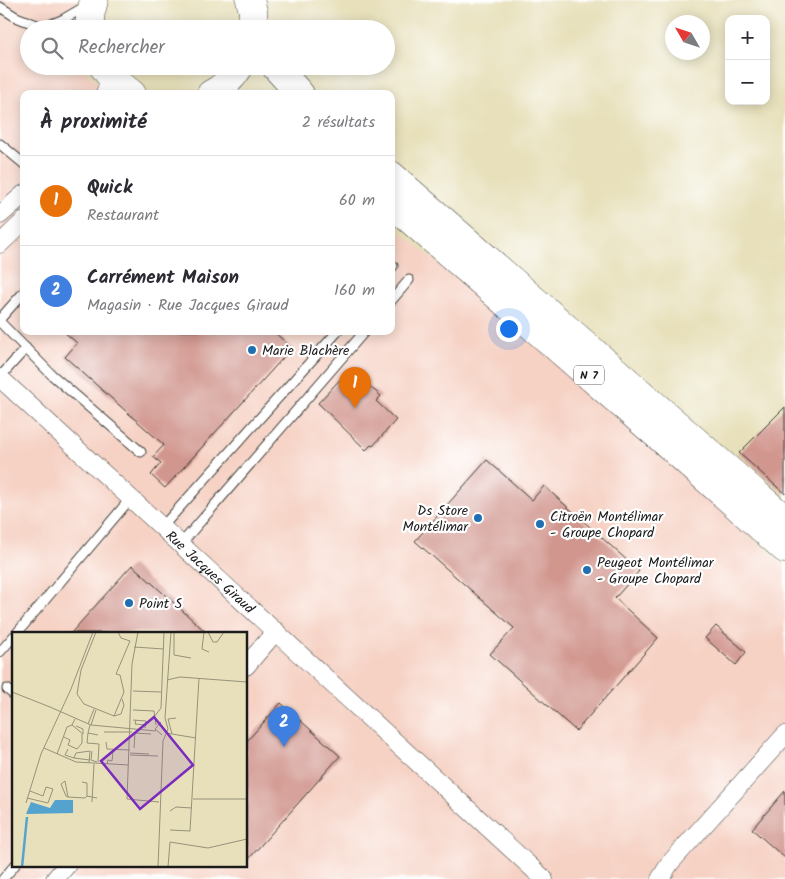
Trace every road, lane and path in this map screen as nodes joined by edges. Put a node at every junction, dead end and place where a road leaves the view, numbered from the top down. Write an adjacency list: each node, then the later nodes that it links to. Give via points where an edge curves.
1 (93, 1): 4 (lane); 5 (main road)
2 (0, 6): 3 (lane)
3 (22, 20)
4 (62, 20)
5 (91, 20)
6 (235, 75): 10 (main road)
7 (283, 75): 11 (main road)
8 (106, 79): 9 (main road)
9 (125, 90)
10 (222, 90)
11 (296, 90)
12 (2, 149): 13 (lane)
13 (20, 161)
14 (395, 179): 30 (main road, N 7)
15 (20, 198): 17 (street)
16 (395, 206): 33 (main road, N 7)
17 (0, 215)
18 (20, 225): 19 (street)
19 (0, 244)
20 (409, 280): 21 (lane)
21 (395, 296)
22 (20, 297): 23 (lane)
23 (0, 321): 26 (lane)
24 (334, 335): 31 (lane)
25 (362, 335): 32 (lane)
26 (26, 348): 27 (lane); 28 (lane, via 52,375)
27 (0, 378): 29 (street, Rue Jacques Giraud)
28 (141, 452)
29 (131, 498): 31 (street, Rue Jacques Giraud); 34 (lane)
30 (785, 519)
31 (162, 527): 32 (street, Rue Jacques Giraud)
32 (181, 544): 35 (street, Rue Jacques Giraud)
33 (785, 549)
34 (18, 632)
35 (276, 632): 39 (street); 45 (street, Rue Jacques Giraud)
36 (0, 635): 37 (lane)
37 (11, 639): 38 (lane)
38 (0, 652)
39 (248, 664)
40 (785, 736): 46 (street, via 670,863)
41 (14, 866): 43 (lane)
42 (66, 866): 44 (street)
43 (3, 879)
44 (55, 879)
45 (544, 879)
46 (660, 879)

